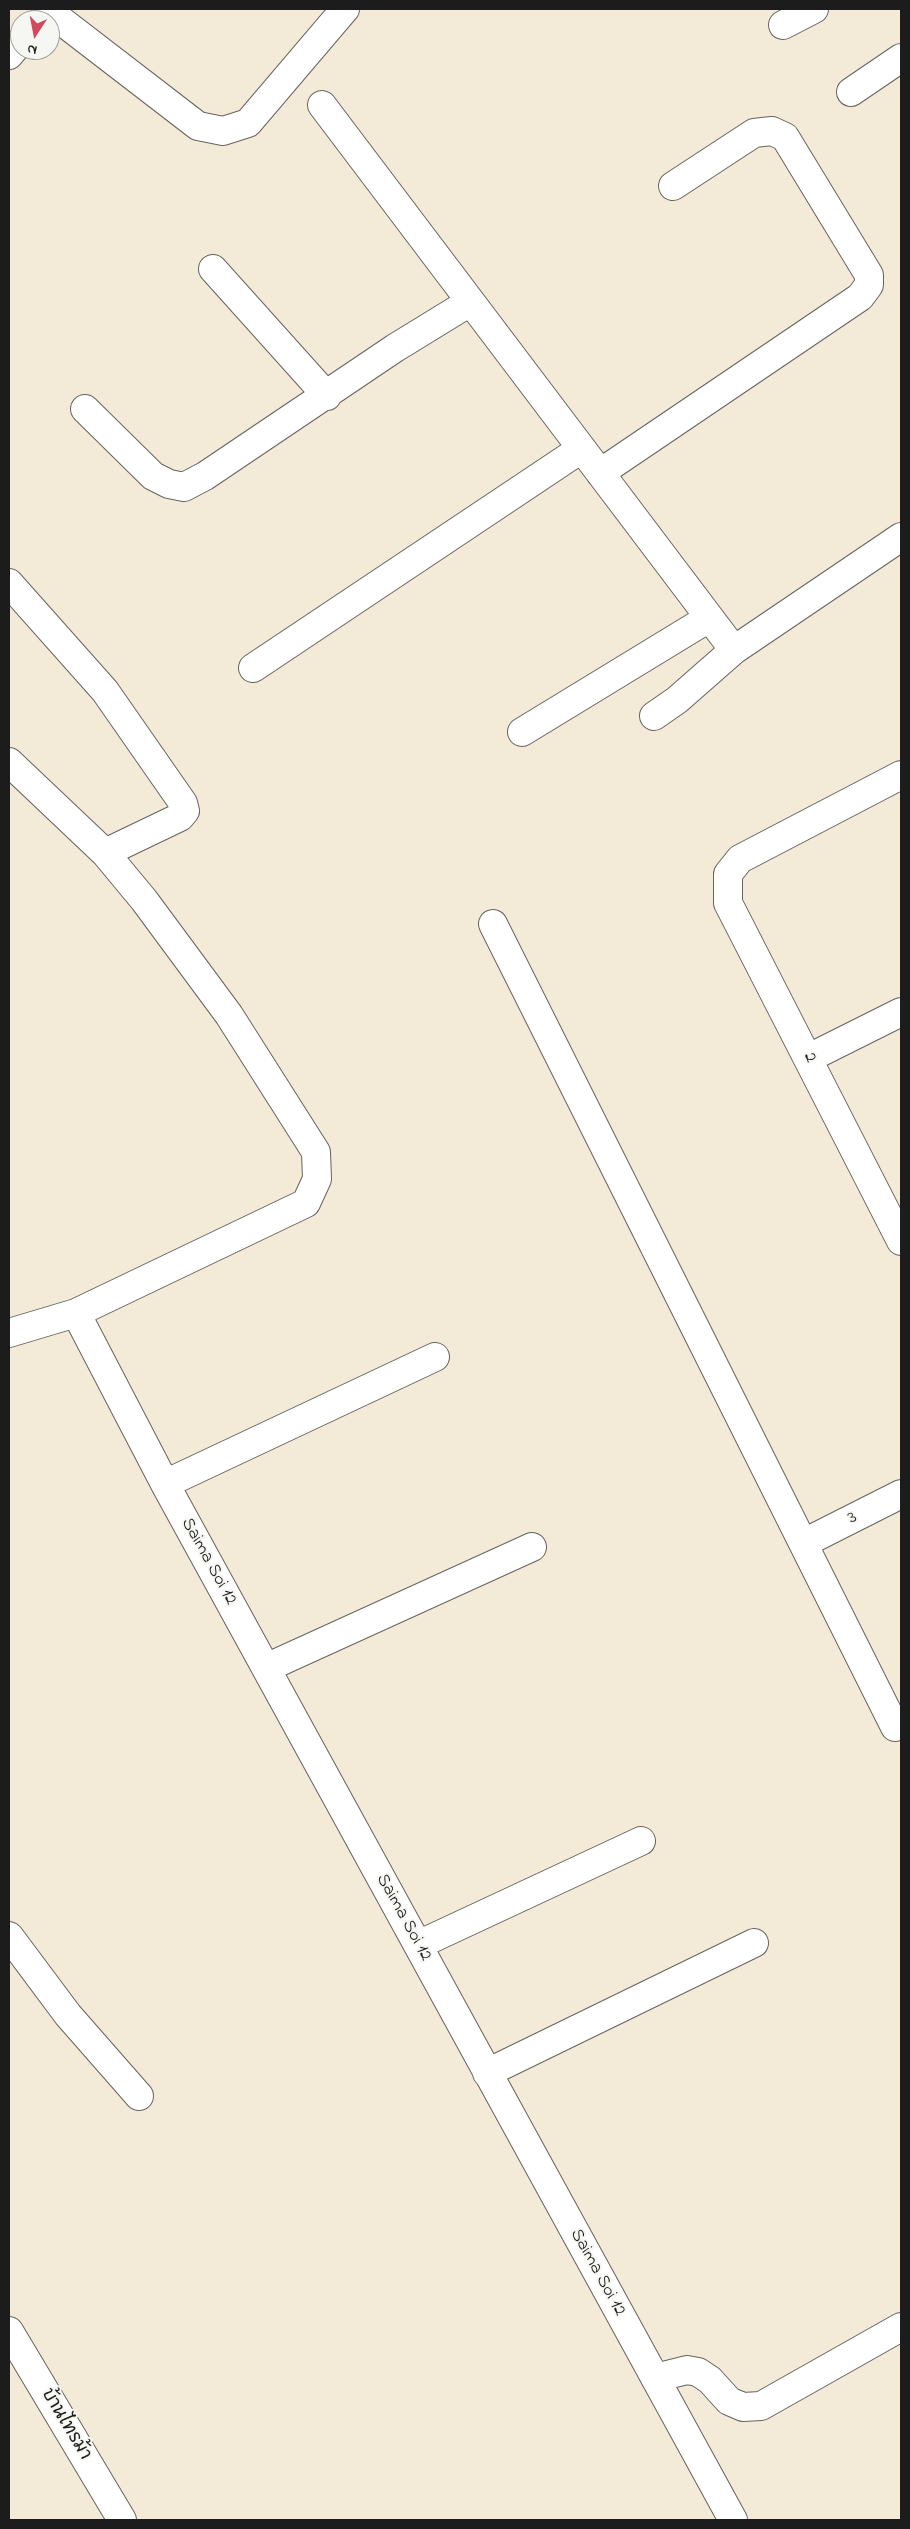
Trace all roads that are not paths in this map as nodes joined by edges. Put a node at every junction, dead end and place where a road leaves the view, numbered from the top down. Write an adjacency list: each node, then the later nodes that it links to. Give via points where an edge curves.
1 (345, 9): 3 (street, via 248,123 223,131 198,126)
2 (814, 9): 4 (street)
3 (60, 24)
4 (783, 26)
5 (901, 58): 6 (street)
6 (851, 92)
7 (322, 105): 10 (street)
8 (673, 186): 14 (street, via 754,133 772,131 785,137 869,275 869,285 860,297)
9 (213, 269): 11 (street)
10 (470, 302): 11 (street, via 395,348); 13 (street)
11 (327, 396): 12 (street, via 184,487 153,476)
12 (85, 409)
13 (581, 449): 14 (street); 19 (street)
14 (600, 473): 17 (street)
15 (901, 537): 18 (street)
16 (9, 583): 24 (street, via 105,691 183,803 185,811 180,817)
17 (709, 618): 18 (street); 21 (street)
18 (734, 650): 20 (street)
19 (252, 668)
20 (654, 716)
21 (522, 732)
22 (9, 762): 24 (street)
23 (901, 775): 27 (street, 2, via 740,858 728,874 728,903)
24 (105, 853): 29 (street, via 229,1014 316,1152 318,1179 306,1203)
25 (493, 924): 34 (street)
26 (901, 1012): 27 (street)
27 (809, 1058): 28 (street, 2)
28 (901, 1241)
29 (76, 1313): 30 (street); 32 (street, Saima Soi 12)
30 (9, 1333)
31 (435, 1357): 32 (street)
32 (165, 1484): 36 (street, Saima Soi 12)
33 (901, 1494): 34 (street, 3)
34 (804, 1543): 37 (street)
35 (532, 1547): 36 (street)
36 (266, 1668): 41 (street, Saima Soi 12)
37 (895, 1727)
38 (641, 1841): 41 (street)
39 (9, 1936): 43 (street, via 68,2015)
40 (754, 1942): 42 (street)
41 (418, 1944): 42 (street, Saima Soi 12)
42 (488, 2072): 46 (street, Saima Soi 12)
43 (139, 2096)
44 (901, 2327): 46 (street, via 761,2406 743,2406 729,2401 698,2372 688,2370)
45 (9, 2331): 47 (street, บ้านไทรม้า)
46 (655, 2378): 48 (street, Saima Soi 12)
47 (122, 2520)
48 (733, 2520)

